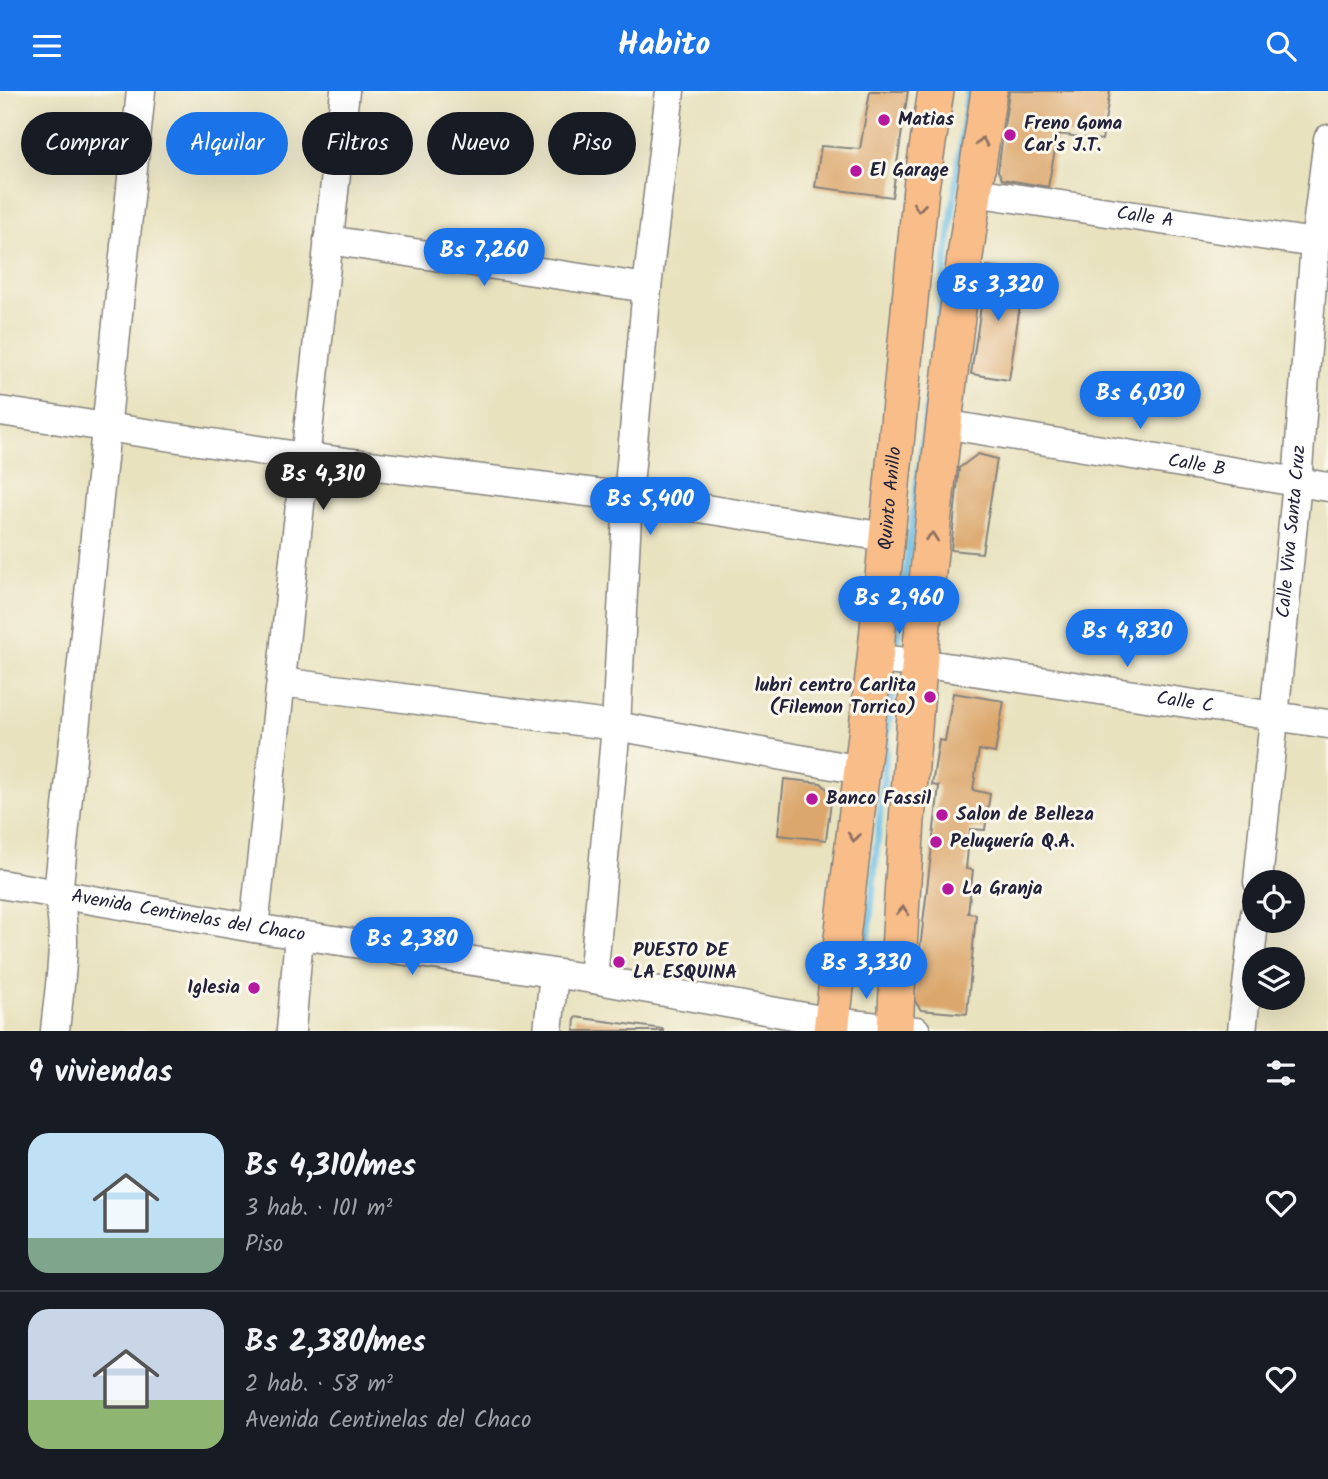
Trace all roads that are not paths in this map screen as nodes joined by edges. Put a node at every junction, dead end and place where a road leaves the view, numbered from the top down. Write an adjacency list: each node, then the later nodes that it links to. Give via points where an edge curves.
1 (141, 91): 13 (street)
2 (345, 91): 8 (street)
3 (670, 91): 10 (street)
4 (936, 91): 18 (main road, Quinto Anillo, one-way to 18, via 920,188)
5 (989, 91): 7 (main road, one-way to 5)
6 (1328, 147): 9 (street, Calle Viva Santa Cruz)
7 (974, 192): 9 (street, Calle A); 12 (main road)
8 (328, 240): 10 (street); 14 (street)
9 (1315, 243): 15 (street, Calle Viva Santa Cruz)
10 (648, 288): 17 (street)
11 (0, 411): 13 (street)
12 (943, 424): 15 (street, Calle B); 20 (main road, one-way to 12)
13 (107, 426): 14 (street); 28 (street)
14 (304, 457): 17 (street); 21 (street)
15 (1297, 482): 16 (street, Calle B); 22 (street, Calle Viva Santa Cruz)
16 (1328, 487)
17 (628, 497): 18 (street); 24 (street)
18 (886, 537): 19 (main road, Quinto Anillo)
19 (875, 659): 20 (street, Calle C); 25 (main road, Quinto Anillo)
20 (919, 663): 22 (street, Calle C); 35 (main road, one-way to 20)
21 (281, 682): 24 (street); 29 (street)
22 (1276, 716): 23 (street, Calle C); 26 (street, Calle Viva Santa Cruz)
23 (1328, 724)
24 (616, 726): 25 (street); 33 (street)
25 (862, 770): 34 (main road, Quinto Anillo, one-way to 34)
26 (1259, 870)
27 (0, 884): 28 (street, Avenida Centinelas del Chaco)
28 (58, 894): 29 (street, Avenida Centinelas del Chaco); 36 (street, via 63,933)
29 (254, 928): 31 (street, Avenida Centinelas del Chaco)
30 (1253, 933): 39 (street)
31 (299, 935): 32 (street, Avenida Centinelas del Chaco); 37 (street)
32 (554, 974): 33 (street, Avenida Centinelas del Chaco); 38 (street)
33 (593, 979): 34 (street, Avenida Centinelas del Chaco)
34 (832, 1026): 35 (street, Avenida Centinelas del Chaco)
35 (902, 1030)
36 (55, 1031)
37 (291, 1031)
38 (548, 1031)
39 (1242, 1031)

